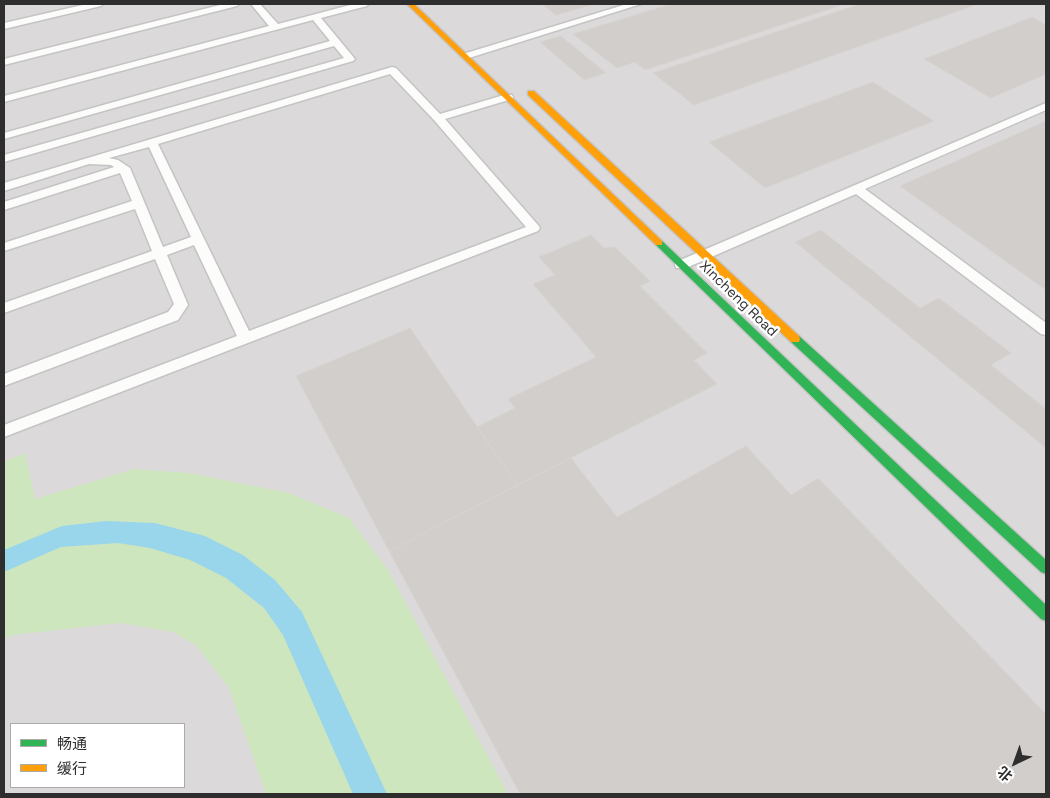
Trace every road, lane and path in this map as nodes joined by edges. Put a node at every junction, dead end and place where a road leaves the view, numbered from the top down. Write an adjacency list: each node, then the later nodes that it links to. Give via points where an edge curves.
1 (98, 4): 8 (lane)
2 (234, 4): 12 (lane)
3 (255, 4): 9 (lane)
4 (364, 4): 7 (lane)
5 (410, 4): 11 (street, Xincheng Road)
6 (636, 4): 11 (lane)
7 (316, 18): 9 (lane); 10 (lane)
8 (4, 26)
9 (276, 28): 15 (lane)
10 (336, 42): 18 (lane); 20 (lane, via 350,59)
11 (466, 56): 14 (street, Xincheng Road)
12 (4, 62)
13 (522, 84): 30 (street, Xincheng Road)
14 (508, 97): 17 (lane); 31 (street, Xincheng Road)
15 (4, 99)
16 (1046, 106): 24 (lane)
17 (438, 118): 19 (lane, via 392,70); 34 (lane, via 534,228)
18 (4, 136)
19 (152, 142): 21 (lane); 27 (lane)
20 (4, 159)
21 (88, 161): 22 (lane, via 114,162); 23 (lane)
22 (124, 168): 25 (lane); 26 (lane)
23 (4, 187)
24 (856, 188): 30 (lane); 33 (lane)
25 (139, 204): 28 (lane); 29 (lane)
26 (4, 206)
27 (198, 240): 29 (lane); 34 (lane)
28 (4, 247)
29 (160, 254): 32 (lane); 35 (lane, via 181,305 173,316)
30 (703, 256): 31 (lane); 37 (street, Xincheng Road)
31 (681, 265): 38 (street, Xincheng Road)
32 (4, 308)
33 (1046, 330)
34 (246, 338): 36 (lane)
35 (4, 380)
36 (4, 431)
37 (1046, 568)
38 (1046, 614)

